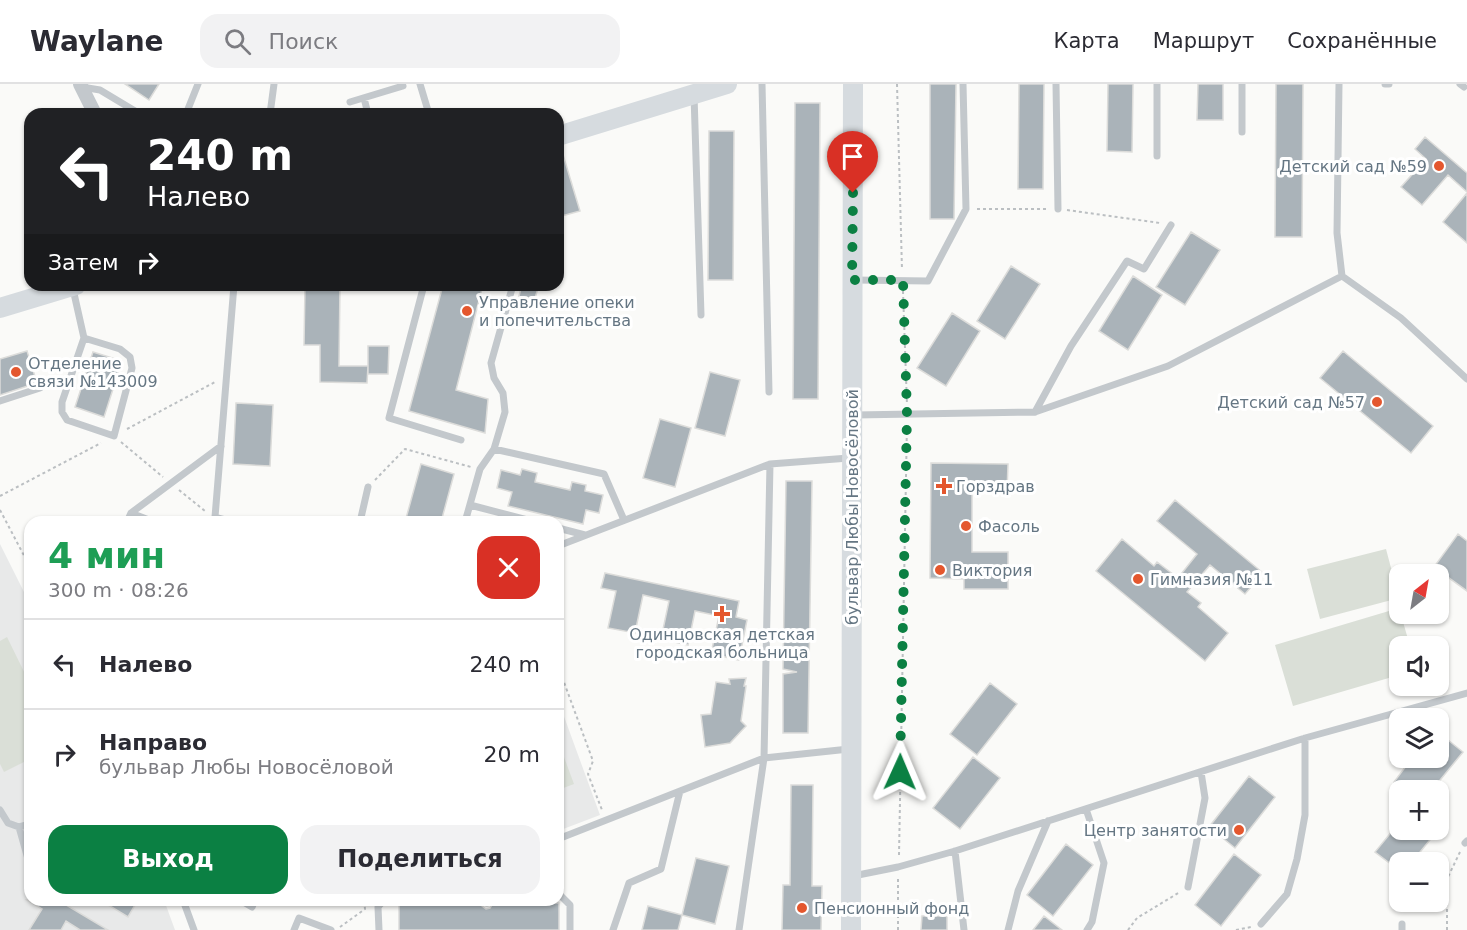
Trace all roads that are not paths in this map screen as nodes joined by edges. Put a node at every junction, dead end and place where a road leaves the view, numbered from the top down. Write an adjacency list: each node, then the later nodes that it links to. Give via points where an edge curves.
1 (198, 84): 19 (lane)
2 (274, 84): 20 (lane)
3 (420, 84): 22 (lane)
4 (727, 84): 14 (street)
5 (762, 84): 40 (lane)
6 (853, 84): 29 (street, бульвар Любы Новосёловой)
7 (963, 84): 29 (lane, via 966,209 928,281)
8 (1056, 84): 26 (lane)
9 (1157, 84): 25 (lane)
10 (1242, 84): 23 (lane)
11 (1339, 84): 28 (lane, via 1336,233)
12 (81, 85): 17 (street); 18 (lane, via 100,90)
13 (403, 86): 15 (lane)
14 (694, 94): 24 (street); 36 (lane)
15 (364, 98): 16 (lane); 21 (lane)
16 (350, 102)
17 (92, 108)
18 (130, 108)
19 (188, 108)
20 (271, 108)
21 (366, 108)
22 (427, 108)
23 (1242, 132)
24 (564, 134)
25 (1157, 156)
26 (1058, 209)
27 (1172, 225): 42 (lane, via 1144,269 1127,261 1071,346)
28 (1341, 276): 38 (lane, via 1401,318); 42 (lane, via 1168,366)
29 (852, 280): 43 (street, бульвар Любы Новосёловой)
30 (58, 291): 35 (street)
31 (75, 291): 37 (lane)
32 (234, 291): 45 (lane)
33 (422, 291): 44 (lane, via 389,418)
34 (511, 291): 46 (lane, via 491,363 503,393 505,412)
35 (0, 309)
36 (701, 315)
37 (84, 338): 37 (lane, via 62,412 67,420 114,436 132,368 130,357 120,349)
38 (1467, 379)
39 (40, 388): 41 (lane)
40 (769, 392)
41 (0, 401)
42 (1035, 412): 43 (lane)
43 (852, 415): 47 (street, бульвар Любы Новосёловой)
44 (461, 440)
45 (221, 446): 51 (lane); 54 (lane)
46 (494, 449): 50 (lane, via 480,469); 58 (lane, via 604,474)
47 (852, 458): 48 (lane); 64 (street, бульвар Любы Новосёловой)
48 (770, 464): 58 (lane); 65 (lane)
49 (368, 487): 55 (lane)
50 (470, 505): 56 (lane); 57 (lane)
51 (131, 513): 52 (lane); 53 (lane)
52 (130, 516)
53 (139, 516)
54 (215, 516)
55 (361, 516)
56 (467, 516)
57 (512, 516)
58 (624, 520): 60 (lane)
59 (564, 530): 60 (lane)
60 (585, 535): 61 (lane)
61 (564, 544)
62 (1467, 693): 63 (lane)
63 (1305, 738): 66 (lane); 81 (lane, via 1305,815 1297,859 1287,894)
64 (851, 748): 65 (lane); 76 (street, бульвар Любы Новосёловой)
65 (764, 758): 67 (lane); 88 (lane)
66 (1201, 771): 68 (lane); 77 (lane, via 1205,798)
67 (680, 791): 73 (lane); 87 (lane, via 661,869 629,883)
68 (1086, 809): 70 (lane); 92 (lane, via 1104,863)
69 (0, 810): 72 (lane, via 8,824)
70 (1048, 821): 75 (lane); 91 (lane, via 1018,891)
71 (24, 826): 72 (lane)
72 (19, 827): 74 (lane)
73 (564, 836)
74 (24, 845)
75 (955, 851): 76 (lane); 90 (lane)
76 (851, 877): 89 (street, бульвар Любы Новосёловой)
77 (1188, 887)
78 (564, 899): 86 (lane, via 570,905)
79 (185, 906): 82 (lane)
80 (379, 906): 85 (lane)
81 (1262, 924)
82 (194, 930)
83 (294, 930): 84 (lane, via 299,918)
84 (333, 930)
85 (379, 930)
86 (570, 930)
87 (613, 930)
88 (739, 930)
89 (851, 930)
90 (964, 930)
91 (1008, 930)
92 (1087, 930)

